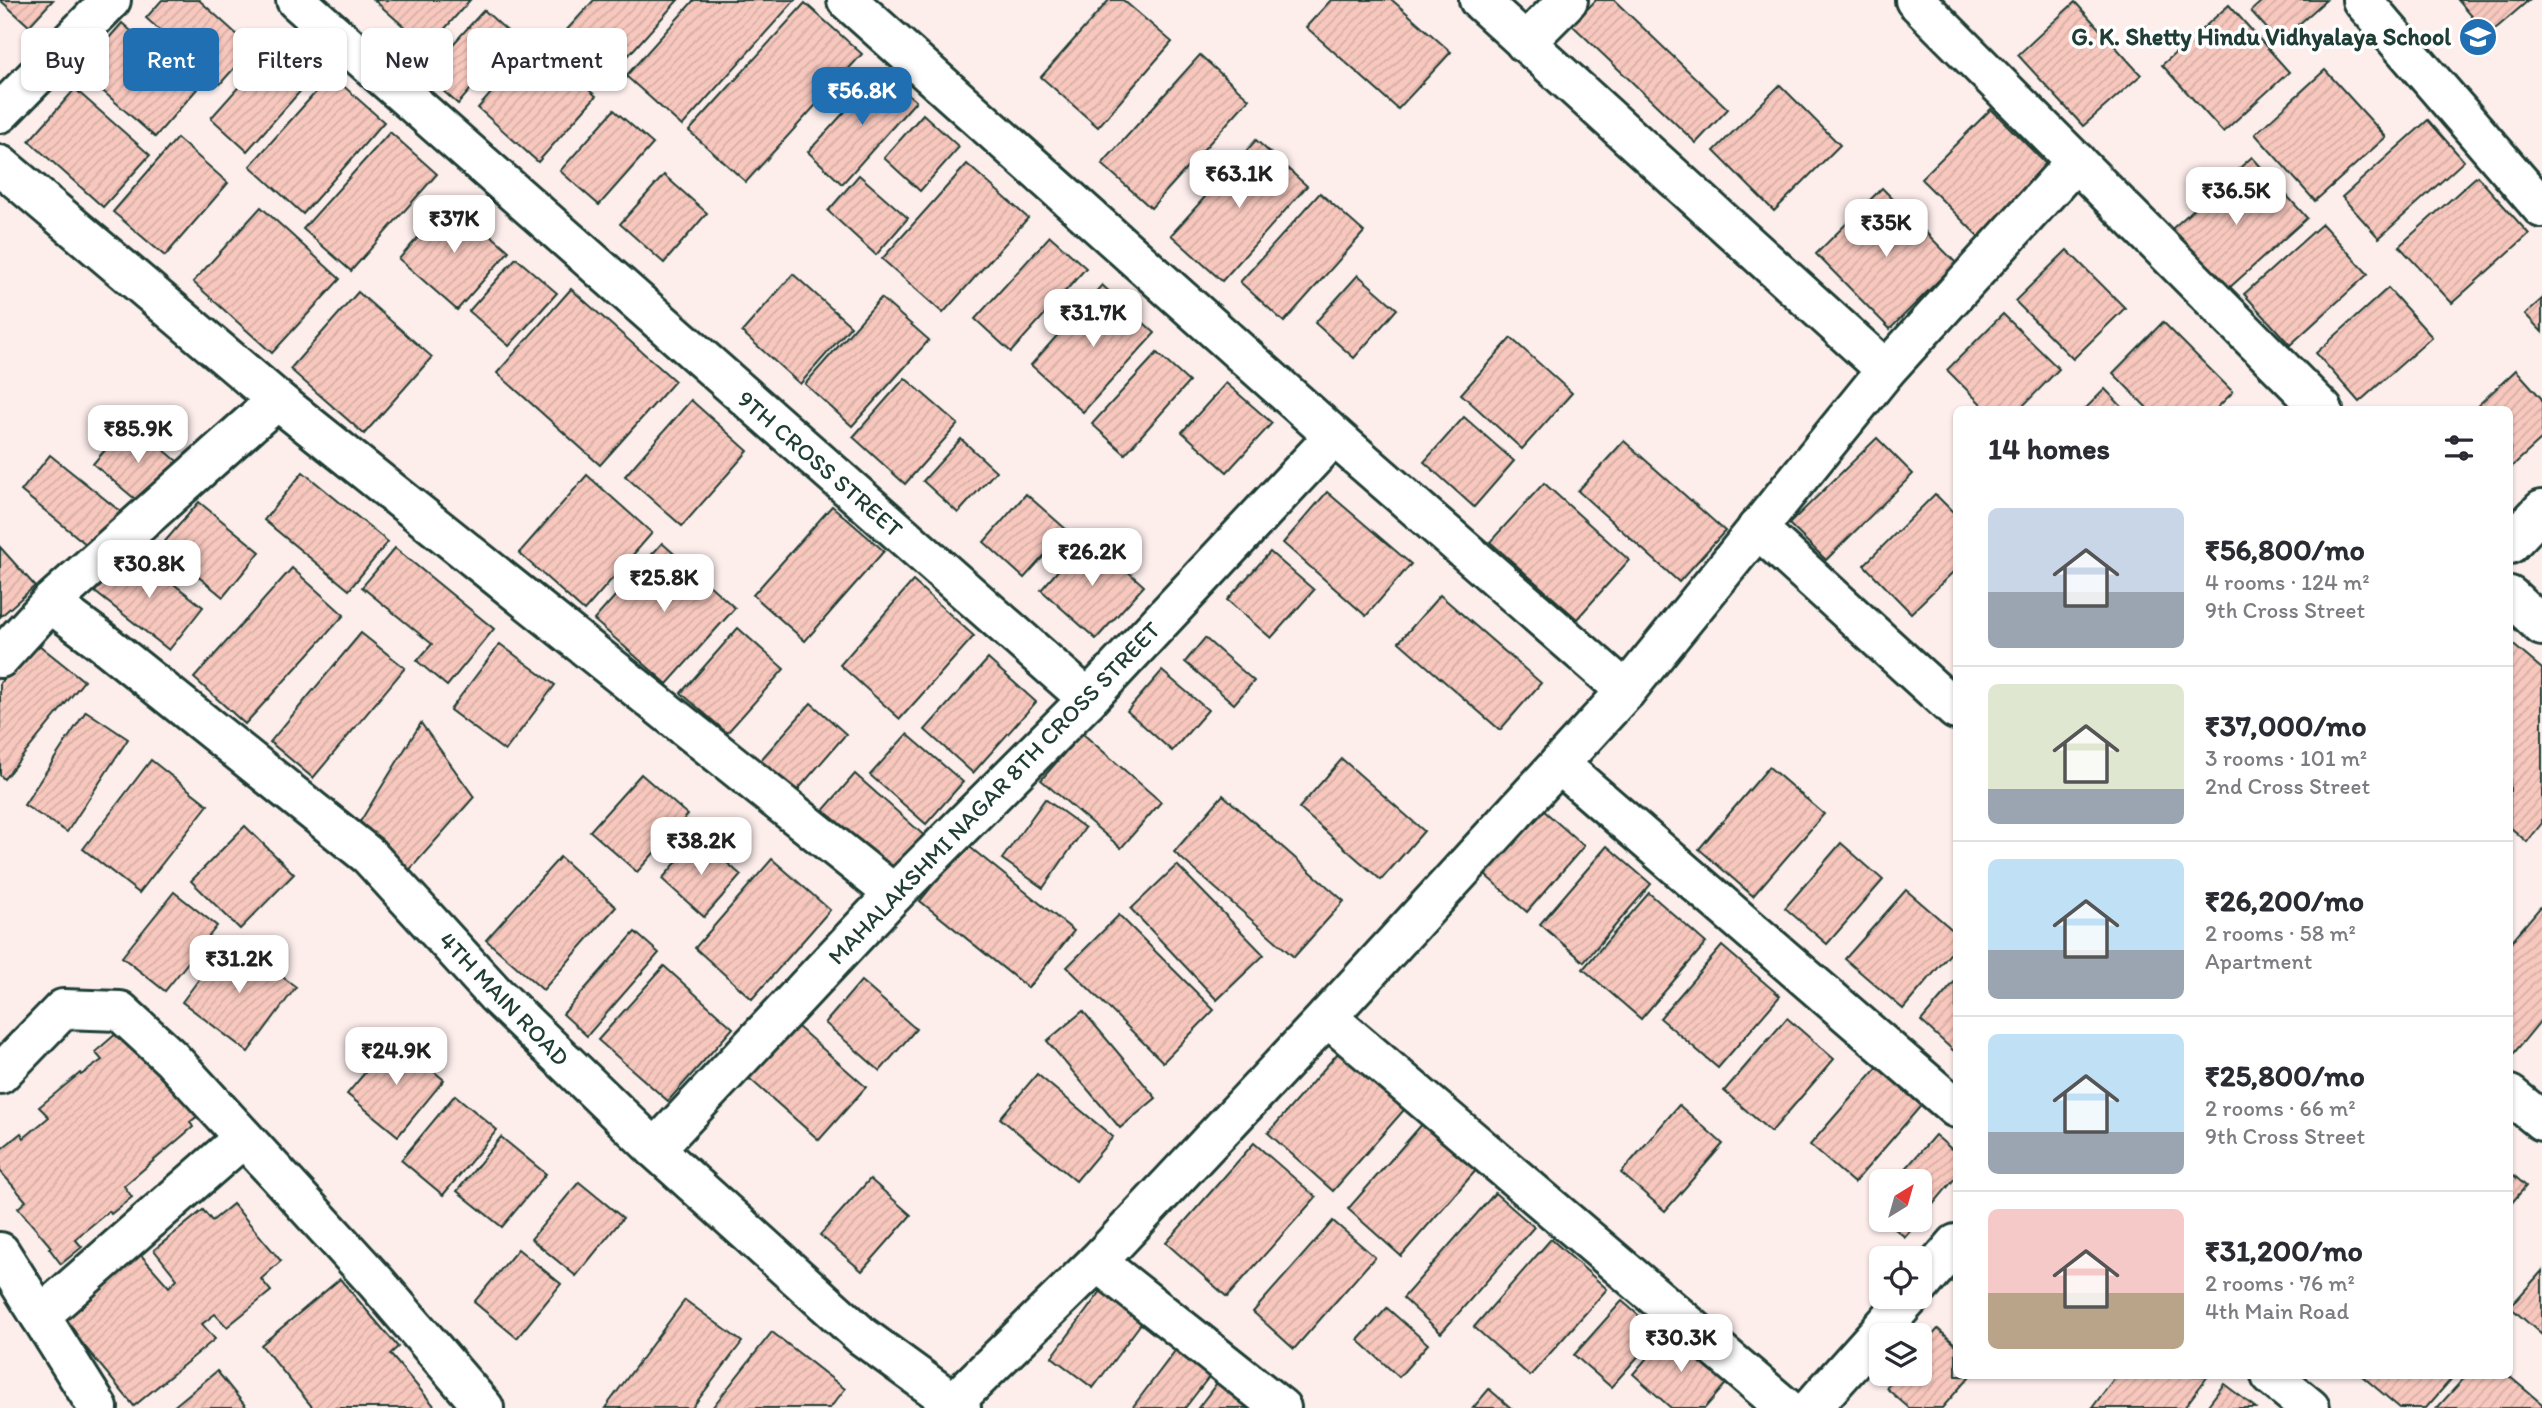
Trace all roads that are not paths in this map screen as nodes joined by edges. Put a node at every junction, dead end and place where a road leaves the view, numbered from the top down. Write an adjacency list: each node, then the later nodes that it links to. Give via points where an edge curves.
1 (111, 0): 9 (street)
2 (296, 0): 25 (street, 9TH CROSS STREET)
3 (847, 0): 16 (street)
4 (1479, 0): 8 (street)
5 (1568, 0): 8 (street)
6 (1915, 0): 10 (street)
7 (2362, 0): 12 (street)
8 (1525, 43): 13 (street)
9 (0, 113)
10 (2076, 161): 13 (street); 15 (street)
11 (0, 164): 14 (street)
12 (2542, 208)
13 (1885, 370): 18 (street)
14 (277, 400): 21 (street); 28 (street)
15 (2319, 406)
16 (1334, 436): 24 (street); 25 (street, MAHALAKSHMI NAGAR 8TH CROSS STREET)
17 (2542, 510): 19 (street)
18 (1757, 528): 24 (street); 26 (street)
19 (2513, 541)
20 (2513, 599): 22 (street)
21 (50, 603): 23 (street); 35 (street, 4TH MAIN ROAD, via 369,856 496,995)
22 (2542, 626)
23 (0, 658)
24 (1626, 691): 27 (street)
25 (1088, 699): 28 (street, MAHALAKSHMI NAGAR 8TH CROSS STREET)
26 (1953, 707)
27 (1559, 764): 29 (street); 32 (street)
28 (894, 894): 35 (street, MAHALAKSHMI NAGAR 8TH CROSS STREET)
29 (1327, 1017): 38 (street); 47 (street)
30 (6, 1056): 34 (street, via 62,1009 120,1011 171,1058)
31 (2513, 1097): 33 (street)
32 (1953, 1105)
33 (2542, 1121)
34 (243, 1138): 41 (street); 45 (street)
35 (655, 1149): 43 (street, 4TH MAIN ROAD, via 862,1336)
36 (1953, 1248): 39 (street)
37 (0, 1251): 41 (street)
38 (1097, 1262): 43 (street); 46 (street)
39 (1932, 1272)
40 (1899, 1309): 48 (street)
41 (40, 1315): 44 (street)
42 (2276, 1379): 49 (street)
43 (954, 1406)
44 (98, 1408)
45 (484, 1408)
46 (1280, 1408)
47 (1786, 1408)
48 (1811, 1408)
49 (2310, 1408)

